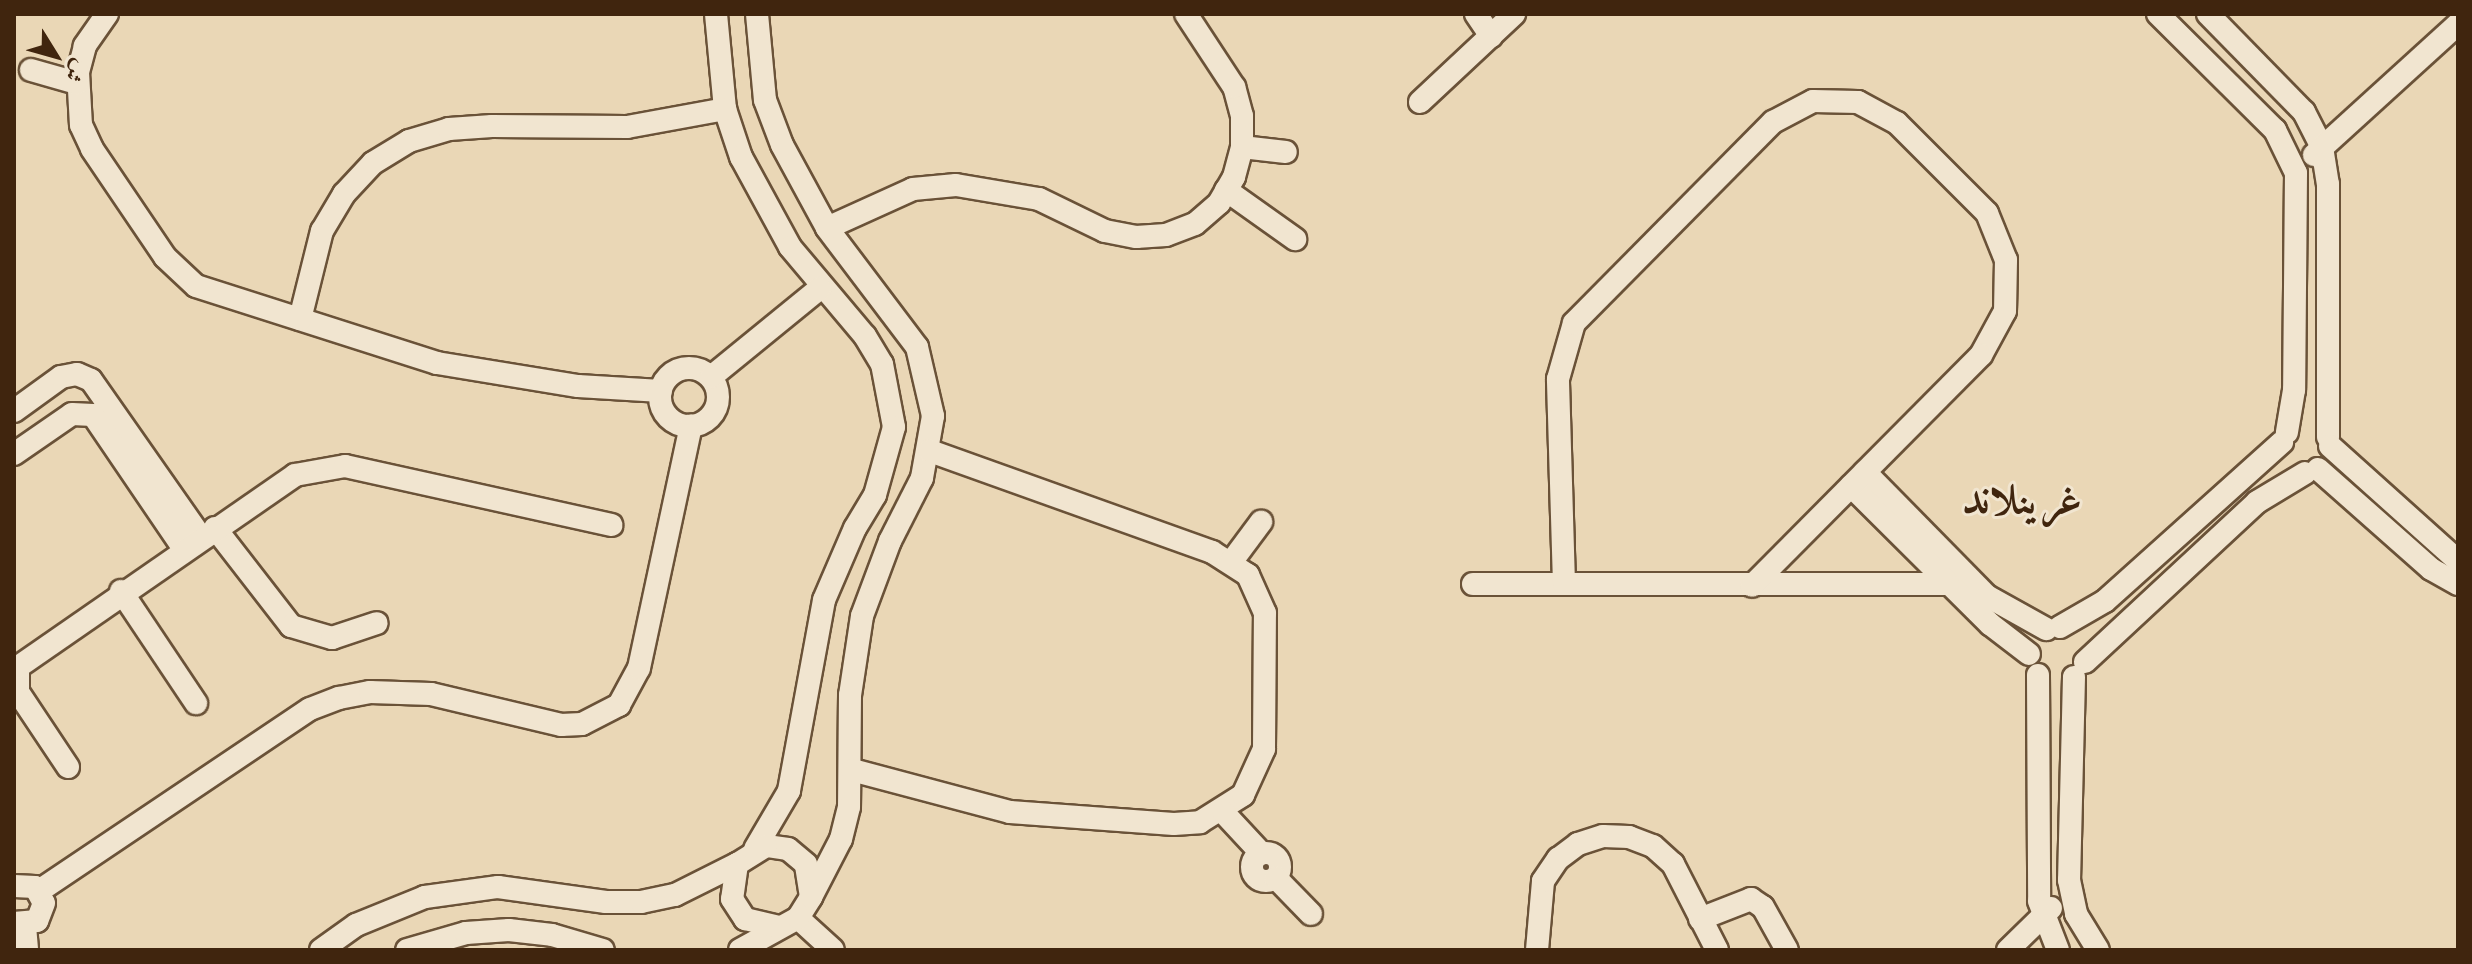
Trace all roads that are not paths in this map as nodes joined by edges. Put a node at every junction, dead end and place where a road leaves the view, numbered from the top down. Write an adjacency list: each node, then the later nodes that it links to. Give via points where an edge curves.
1 (107, 14): 12 (street, via 85,46)
2 (716, 14): 14 (street)
3 (757, 14): 20 (street, via 765,100 795,174)
4 (1186, 14): 15 (street, via 1234,87)
5 (1476, 14): 10 (street)
6 (1514, 14): 10 (street)
7 (2158, 14): 18 (street, via 2275,130)
8 (2208, 14): 16 (street, via 2304,112)
9 (2458, 24): 16 (street)
10 (1491, 36): 13 (street)
11 (31, 70): 12 (street)
12 (77, 83): 23 (street, via 81,125 92,149 180,273 215,296)
13 (1420, 102)
14 (725, 109): 22 (street, via 763,203); 23 (street, via 627,127 464,128 409,141 373,163 344,194 322,231)
15 (1242, 147): 17 (street); 19 (street)
16 (2322, 147): 18 (street); 29 (street, via 2328,184)
17 (1286, 152)
18 (2296, 173): 28 (street, via 2294,390)
19 (1226, 190): 20 (street, via 1195,224 1166,235 1105,231 1039,199 956,185 913,189); 21 (street)
20 (827, 228): 30 (street, via 917,347 933,416)
21 (1295, 239)
22 (820, 288): 24 (street); 55 (street, via 865,336 882,364 894,427 875,495 824,600 789,791)
23 (300, 319): 25 (street, via 437,363 592,388)
24 (711, 377): 25 (street, via 682,369); 27 (street, via 718,394 714,412)
25 (661, 391): 27 (street, via 671,420)
26 (14, 411): 33 (street, via 61,377 84,376)
27 (691, 426): 58 (street, via 639,668 619,705 582,724 561,725 431,694 385,691 339,698 310,709)
28 (2284, 437): 29 (street, via 2309,423); 32 (street, via 2286,462); 47 (street, via 2105,601)
29 (2329, 441): 32 (street, via 2328,459); 39 (street)
30 (930, 451): 38 (street); 53 (street, via 862,616 850,695)
31 (14, 454): 33 (street, via 72,414 88,412)
32 (2311, 471): 43 (street, via 2431,569); 49 (street, via 2257,502)
33 (149, 479): 37 (street)
34 (1858, 479): 41 (street, via 1995,334 2005,311 2006,260 1987,213 1897,123 1879,110 1836,99 1813,101 1773,122 1574,323 1558,379); 42 (street); 44 (street); 47 (street, via 1987,596)
35 (1261, 522): 38 (street)
36 (612, 525): 37 (street, via 328,466 295,475)
37 (200, 538): 45 (street); 46 (street, via 291,626 332,638)
38 (1232, 561): 54 (street, via 1259,592 1265,613 1264,749 1243,795)
39 (2458, 561)
40 (1473, 584): 41 (street)
41 (1564, 584): 44 (street)
42 (1948, 584): 44 (street); 48 (street)
43 (2458, 584)
44 (1752, 586)
45 (121, 591): 51 (street); 52 (street, via 23,660 15,675 18,692)
46 (377, 623)
47 (2053, 628): 48 (street, via 2034,639); 49 (street, via 2077,635)
48 (2029, 654): 50 (street)
49 (2079, 669): 50 (street, via 2060,683); 59 (street)
50 (2038, 675): 62 (street)
51 (196, 703)
52 (68, 767)
53 (852, 770): 54 (street, via 957,801 1065,819 1174,824 1200,822); 60 (street, via 841,839)
54 (1223, 812): 61 (street, via 1262,854 1277,858 1276,878)
55 (755, 849): 56 (street); 60 (street, via 777,846 798,855 811,874)
56 (737, 864): 64 (street, via 730,887 737,910 756,925); 69 (street, via 675,895 641,902 498,887 425,897 356,925)
57 (14, 886): 58 (street, via 30,885)
58 (39, 891): 65 (street, via 44,910 37,921)
59 (2070, 893): 62 (street); 66 (street)
60 (811, 897): 64 (street)
61 (1311, 914)
62 (2042, 915): 67 (street); 77 (street)
63 (1700, 919): 74 (street, via 1673,864 1653,846 1629,837 1603,836 1568,851 1543,881); 75 (street); 76 (street, via 1751,899 1763,907)
64 (789, 922): 72 (street); 73 (street)
65 (19, 924): 68 (street)
66 (2080, 924): 67 (street); 78 (street)
67 (2054, 948)
68 (27, 950)
69 (321, 950)
70 (407, 950): 71 (street, via 466,933 509,930 552,935)
71 (603, 950)
72 (740, 950)
73 (833, 950)
74 (1537, 950)
75 (1717, 950)
76 (1787, 950)
77 (2008, 950)
78 (2098, 950)

